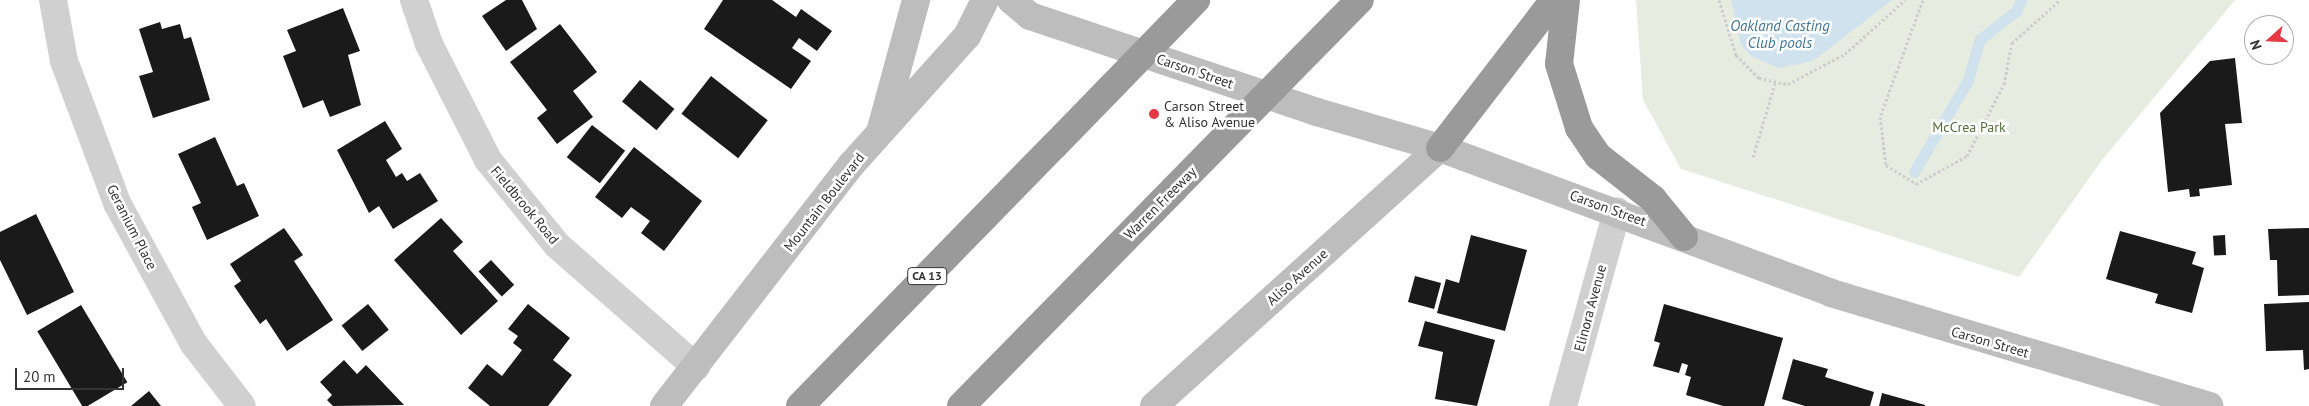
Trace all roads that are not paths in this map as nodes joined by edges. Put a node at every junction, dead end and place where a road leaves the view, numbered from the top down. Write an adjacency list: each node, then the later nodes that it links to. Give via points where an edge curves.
1 (53, 0): 15 (street, Geranium Place, via 64,61 117,203 194,344)
2 (414, 0): 14 (street, Fieldbrook Road, via 429,44 488,160 557,245)
3 (916, 0): 10 (street)
4 (985, 0): 10 (street, Mountain Boulevard, via 967,36)
5 (1011, 0): 11 (street, Carson Street, via 1030,16 1317,112)
6 (1196, 0): 17 (highway, CA 13, bridge)
7 (1360, 0): 18 (highway, Warren Freeway, bridge)
8 (1554, 0): 11 (highway)
9 (1566, 0): 13 (highway, via 1559,64 1579,128 1598,156 1653,199)
10 (879, 134): 14 (street, Mountain Boulevard)
11 (1440, 148): 12 (street, Carson Street); 19 (street, Aliso Avenue)
12 (1616, 211): 13 (street, Carson Street); 20 (street, Elinora Avenue)
13 (1684, 237): 21 (street, Carson Street, via 1831,293)
14 (696, 367): 16 (street, Mountain Boulevard)
15 (242, 406)
16 (664, 406)
17 (800, 406)
18 (961, 406)
19 (1154, 406)
20 (1563, 406)
21 (2209, 406)

